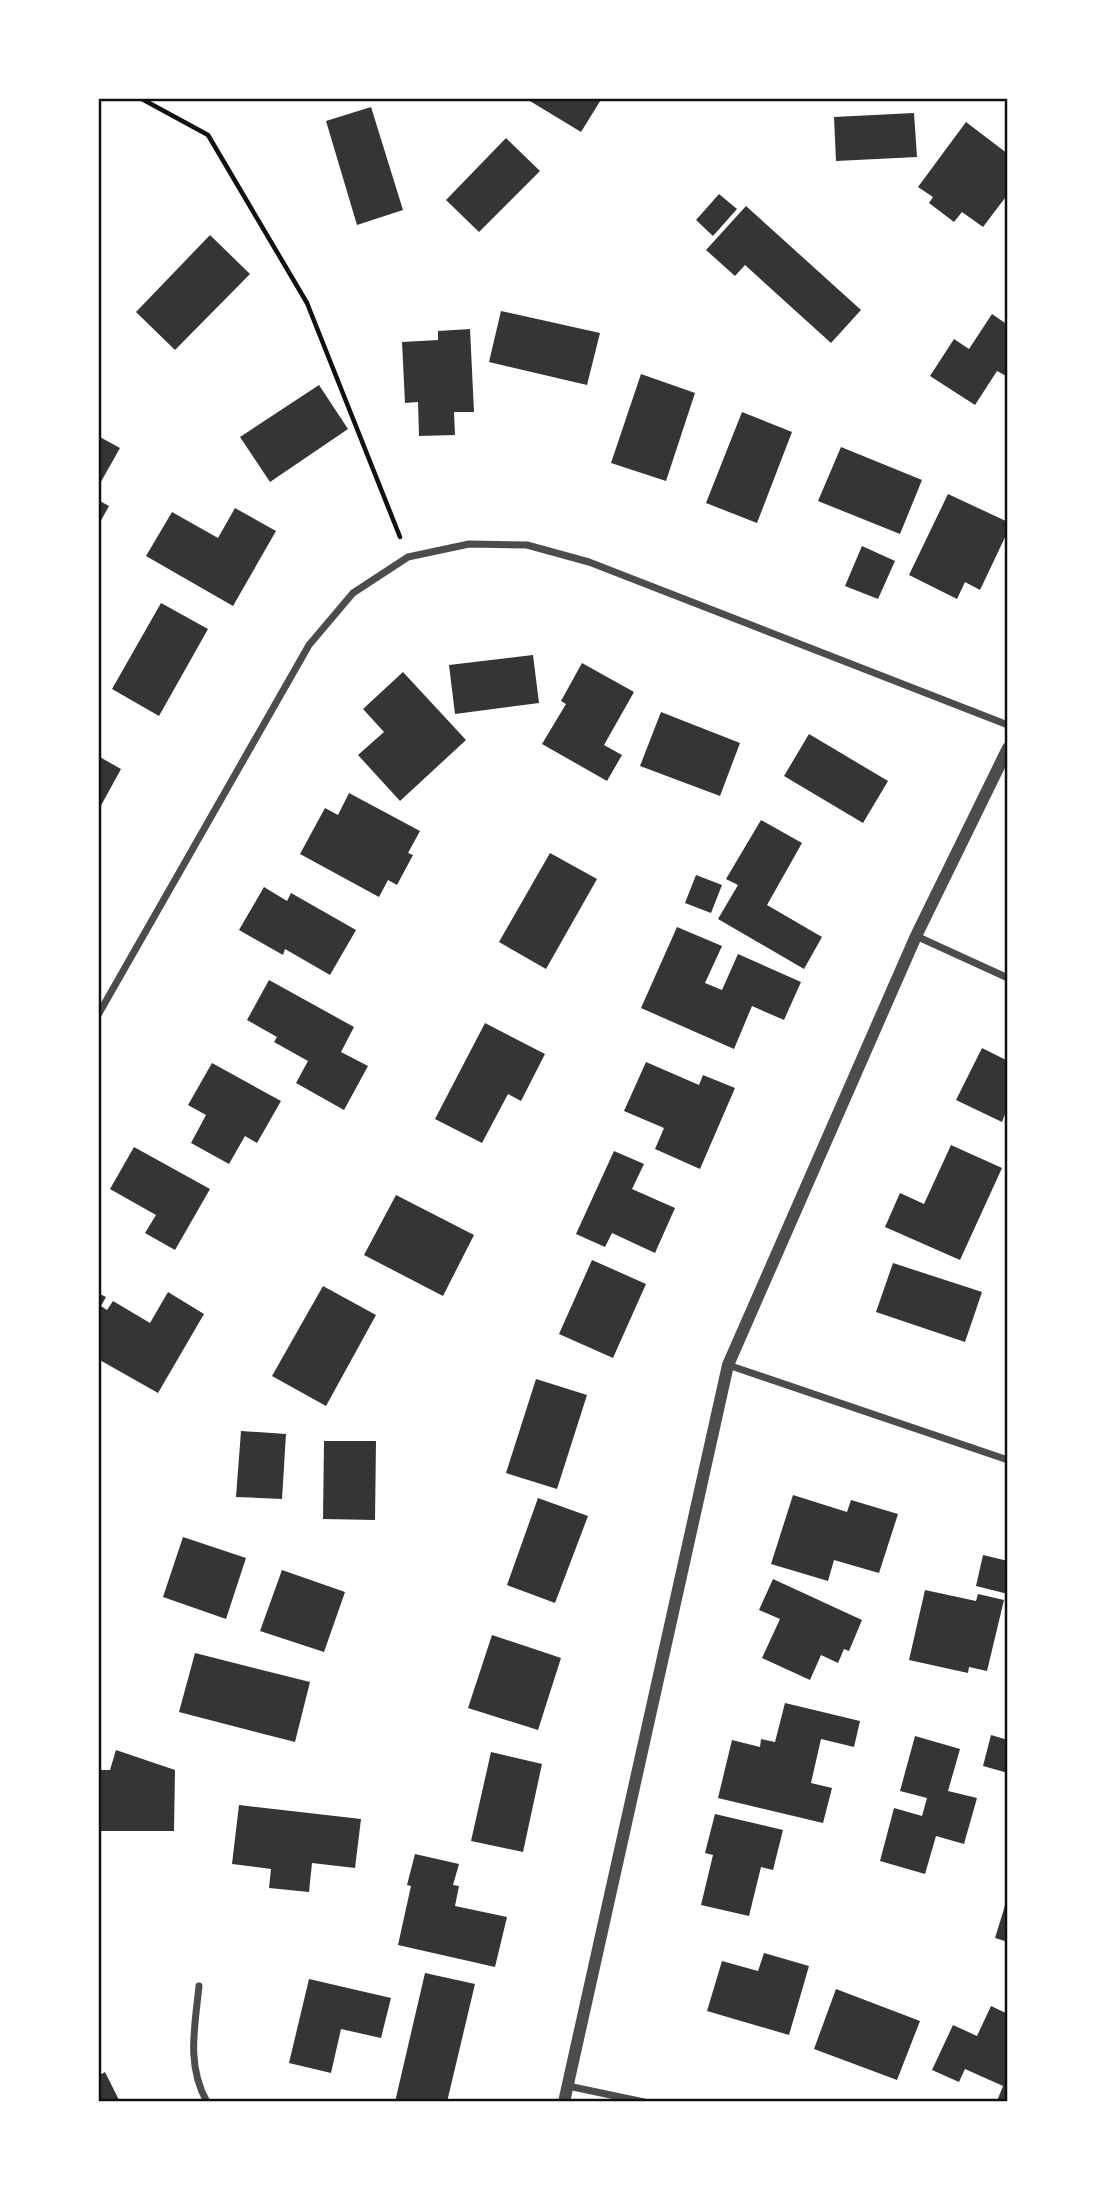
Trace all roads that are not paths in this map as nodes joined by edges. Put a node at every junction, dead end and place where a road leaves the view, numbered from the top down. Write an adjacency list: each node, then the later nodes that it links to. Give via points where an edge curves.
1 (1008, 725): 5 (street, via 589,562 527,545 469,544 408,557 353,593 309,645)
2 (1008, 748): 3 (street)
3 (916, 936): 4 (street); 6 (street)
4 (1008, 978)
5 (98, 1015)
6 (728, 1365): 7 (street); 9 (street)
7 (1008, 1460)
8 (199, 1986): 10 (street, via 192,2051 194,2072)
9 (568, 2086): 11 (street); 12 (street)
10 (207, 2102)
11 (564, 2102)
12 (644, 2102)

